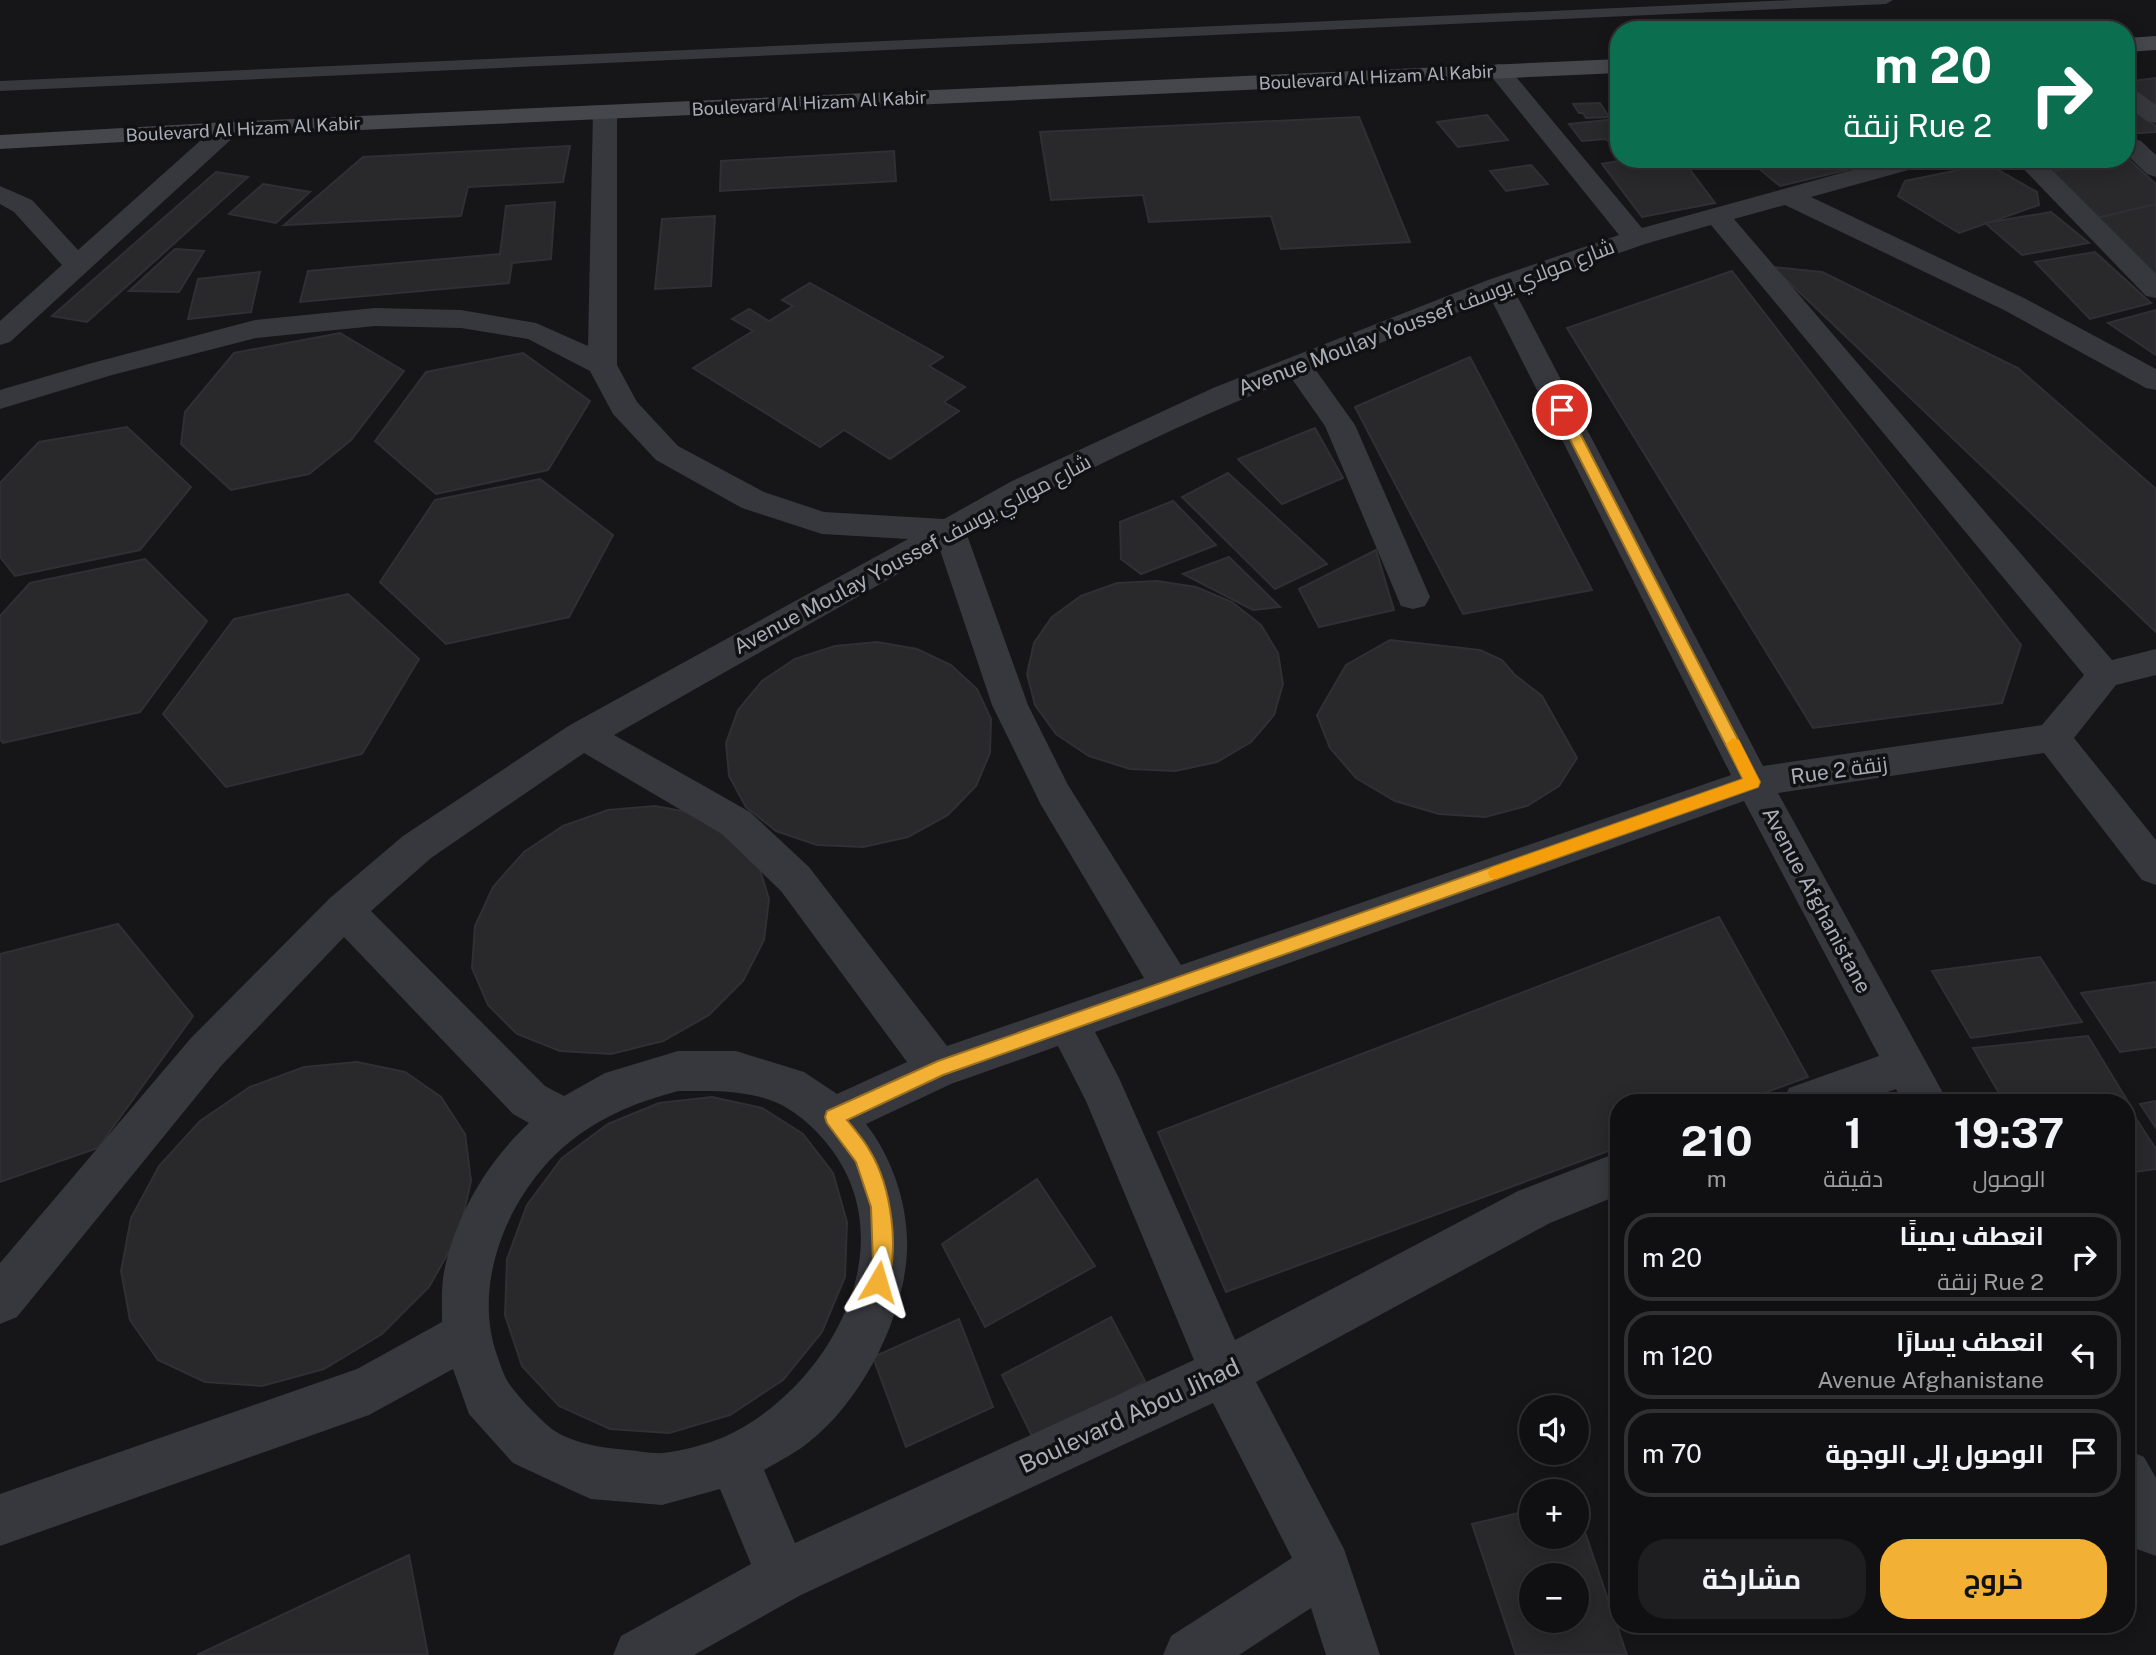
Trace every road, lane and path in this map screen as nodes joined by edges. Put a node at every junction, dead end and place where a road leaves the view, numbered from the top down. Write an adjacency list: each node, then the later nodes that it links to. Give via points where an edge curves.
1 (1886, 0): 6 (lane)
2 (2156, 43): 3 (main road)
3 (2135, 44)
4 (1610, 66): 5 (main road, Boulevard Al Hizam Al Kabir)
5 (1499, 71): 8 (main road, Boulevard Al Hizam Al Kabir); 19 (street)
6 (0, 86)
7 (2135, 100): 9 (street)
8 (605, 112): 10 (main road, Boulevard Al Hizam Al Kabir); 24 (street)
9 (2156, 116)
10 (228, 129): 11 (main road, Boulevard Al Hizam Al Kabir); 20 (street)
11 (0, 142)
12 (2138, 145): 15 (street)
13 (1888, 168): 17 (street, Avenue Moulay Youssef شارع مولاي يوسف)
14 (2035, 168): 22 (street)
15 (2156, 169)
16 (0, 194): 20 (street, via 23,206)
17 (1787, 196): 18 (street, Avenue Moulay Youssef شارع مولاي يوسف); 26 (street, via 2014,304)
18 (1716, 214): 19 (street, Avenue Moulay Youssef شارع مولاي يوسف); 31 (street)
19 (1636, 238): 21 (street, Avenue Moulay Youssef شارع مولاي يوسف)
20 (78, 266): 23 (street)
21 (1498, 286): 25 (street, Avenue Moulay Youssef شارع مولاي يوسف); 34 (street, Avenue Afghanistane)
22 (2156, 290)
23 (0, 336)
24 (602, 365): 27 (street, via 536,332 461,319 375,317 256,329); 28 (street, via 624,407 667,453 753,500 822,523)
25 (1298, 366): 28 (street, Avenue Moulay Youssef شارع مولاي يوسف, via 1024,489); 29 (street, via 1340,425)
26 (2156, 381)
27 (0, 400)
28 (949, 530): 32 (street, Avenue Moulay Youssef شارع مولاي يوسف); 38 (street, via 1010,705 1054,794)
29 (1413, 597)
30 (2156, 662): 31 (street)
31 (2104, 675): 33 (street)
32 (583, 735): 37 (street, Avenue Moulay Youssef شارع مولاي يوسف, via 417,847); 40 (street, via 736,823 794,879)
33 (2053, 738): 34 (street, Rue 2 زنقة); 35 (street)
34 (1753, 782): 38 (street, Rue 2 زنقة); 41 (street, Avenue Afghanistane)
35 (2144, 835): 36 (street)
36 (2156, 869)
37 (344, 910): 44 (street, via 529,1100); 46 (street, Avenue Moulay Youssef شارع مولاي يوسف, via 206,1052)
38 (1172, 987): 39 (street, Rue 2 زنقة)
39 (1068, 1023): 40 (street, Rue 2 زنقة); 48 (street, via 1104,1092)
40 (938, 1069): 43 (street, Rue 2 زنقة)
41 (1916, 1084): 42 (street)
42 (1854, 1094)
43 (834, 1117): 44 (street, via 789,1086 736,1071 678,1071 620,1087); 49 (street, via 864,1157 881,1207 883,1262 868,1321 838,1376 820,1395 792,1424)
44 (565, 1119): 47 (street, via 520,1161 486,1214 467,1273)
45 (1610, 1177): 48 (street, Boulevard Abou Jihad, via 1534,1207)
46 (0, 1300)
47 (466, 1335): 49 (street, via 487,1396 531,1445 591,1473 662,1479); 51 (street, via 369,1390)
48 (1224, 1372): 53 (street); 54 (street, Boulevard Abou Jihad)
49 (734, 1460): 54 (street)
50 (2135, 1492): 52 (street)
51 (0, 1520)
52 (2156, 1530)
53 (1325, 1568): 56 (street); 57 (street)
54 (782, 1576): 55 (street, Boulevard Abou Jihad)
55 (639, 1655)
56 (1190, 1655)
57 (1353, 1655)

